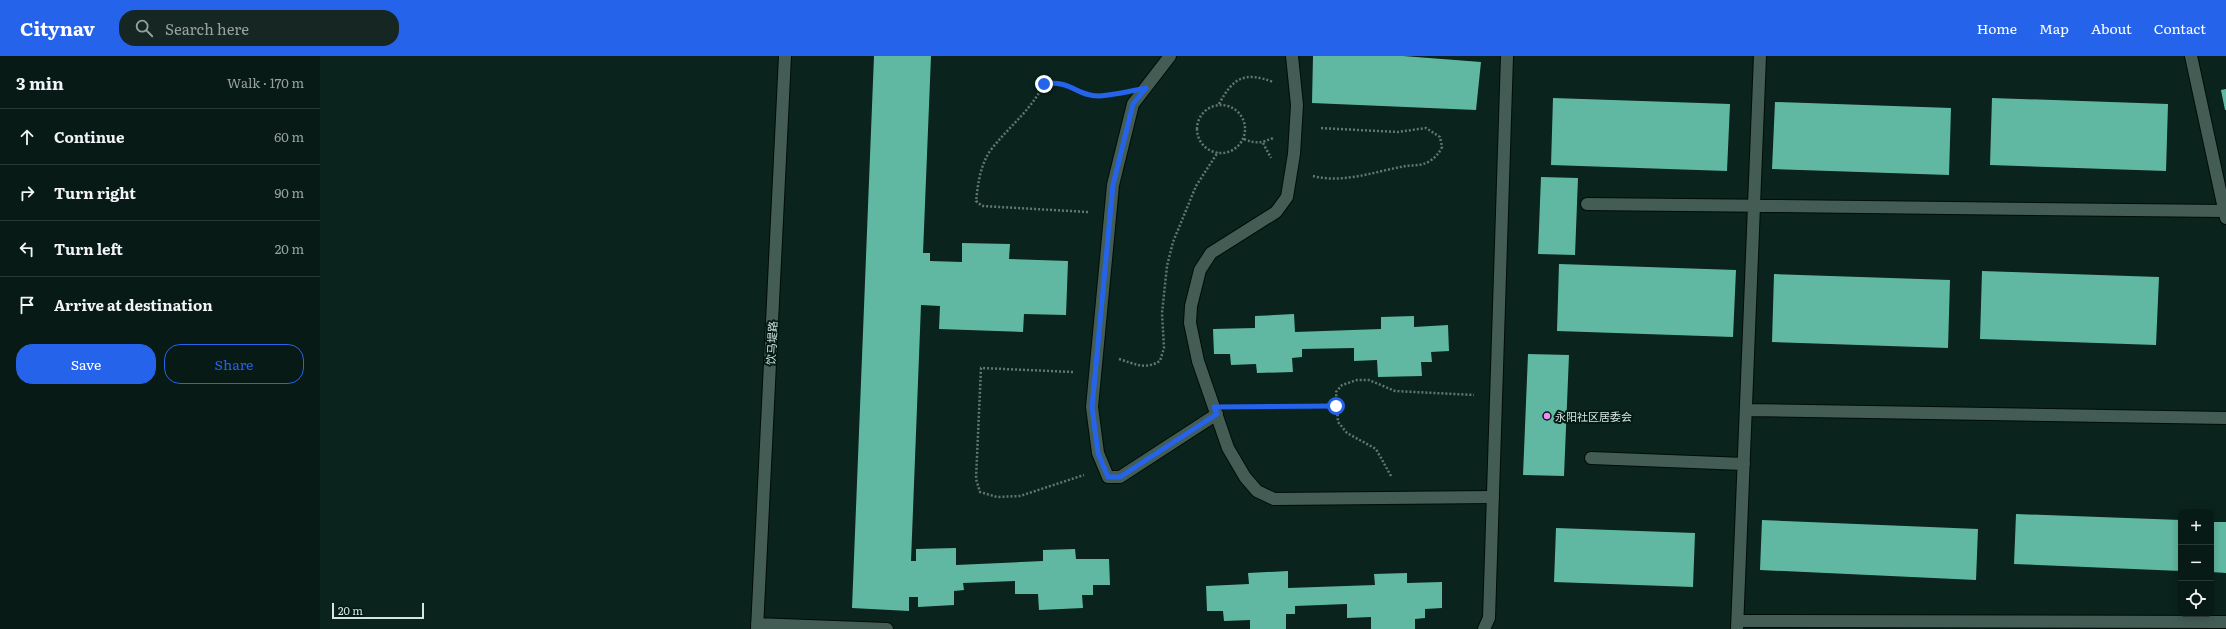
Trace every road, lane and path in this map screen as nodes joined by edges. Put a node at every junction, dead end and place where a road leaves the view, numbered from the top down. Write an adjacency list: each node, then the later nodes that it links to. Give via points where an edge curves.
1 (785, 56): 34 (street, 饮马堤路)
2 (1170, 56): 8 (street)
3 (1292, 56): 10 (street, via 1297,105)
4 (1507, 56): 22 (street)
5 (1760, 56): 17 (street)
6 (2191, 56): 19 (street)
7 (1278, 87): 9 (path, via 1257,77 1247,77 1236,81)
8 (1146, 88): 18 (street, via 1133,104 1113,185); 18 (path, via 1098,96 1084,94 1058,82 1044,84 1023,117 990,152 981,169 976,201 982,206)
9 (1219, 104): 11 (path, via 1235,108 1240,114 1244,121); 14 (path, via 1205,111 1197,124 1198,136 1204,146)
10 (1296, 126): 15 (street); 15 (path, via 1398,132 1426,128 1440,137 1442,148 1437,156 1419,166 1406,166 1359,176 1320,178)
11 (1244, 138): 13 (path, via 1253,143); 14 (path, via 1234,149)
12 (1275, 138): 13 (path)
13 (1263, 143): 15 (path, via 1268,155 1278,165)
14 (1218, 152): 20 (path, via 1196,186 1173,242 1167,266 1163,305 1164,348 1160,361 1150,367 1119,358)
15 (1291, 171): 25 (street, via 1286,197 1276,212 1211,253 1200,270 1191,306 1190,323 1198,361)
16 (1587, 204): 17 (street)
17 (1754, 206): 19 (street); 24 (street)
18 (1111, 214): 20 (street)
19 (2225, 215)
20 (1097, 358): 21 (street)
21 (1095, 373): 29 (street, via 1092,407 1098,453); 29 (path, via 981,368 976,479 980,492 997,497 1020,496 1075,477)
22 (1497, 397): 23 (path, via 1395,390 1369,380 1357,380 1342,385 1336,392); 30 (street)
23 (1336, 406): 25 (path); 31 (path, via 1338,422 1342,428 1376,449 1383,459)
24 (1746, 410): 26 (street); 28 (street)
25 (1215, 411): 29 (street, via 1120,477 1108,477); 31 (street, via 1228,448 1245,477 1257,491 1274,499)
26 (2226, 418)
27 (1591, 458): 28 (street)
28 (1744, 464): 33 (street)
29 (1105, 472)
30 (1493, 497): 31 (street); 36 (street, via 1489,618)
31 (1399, 499)
32 (2226, 622): 33 (street)
33 (1737, 625)
34 (757, 627): 35 (street)
35 (887, 629)
36 (1484, 629)

